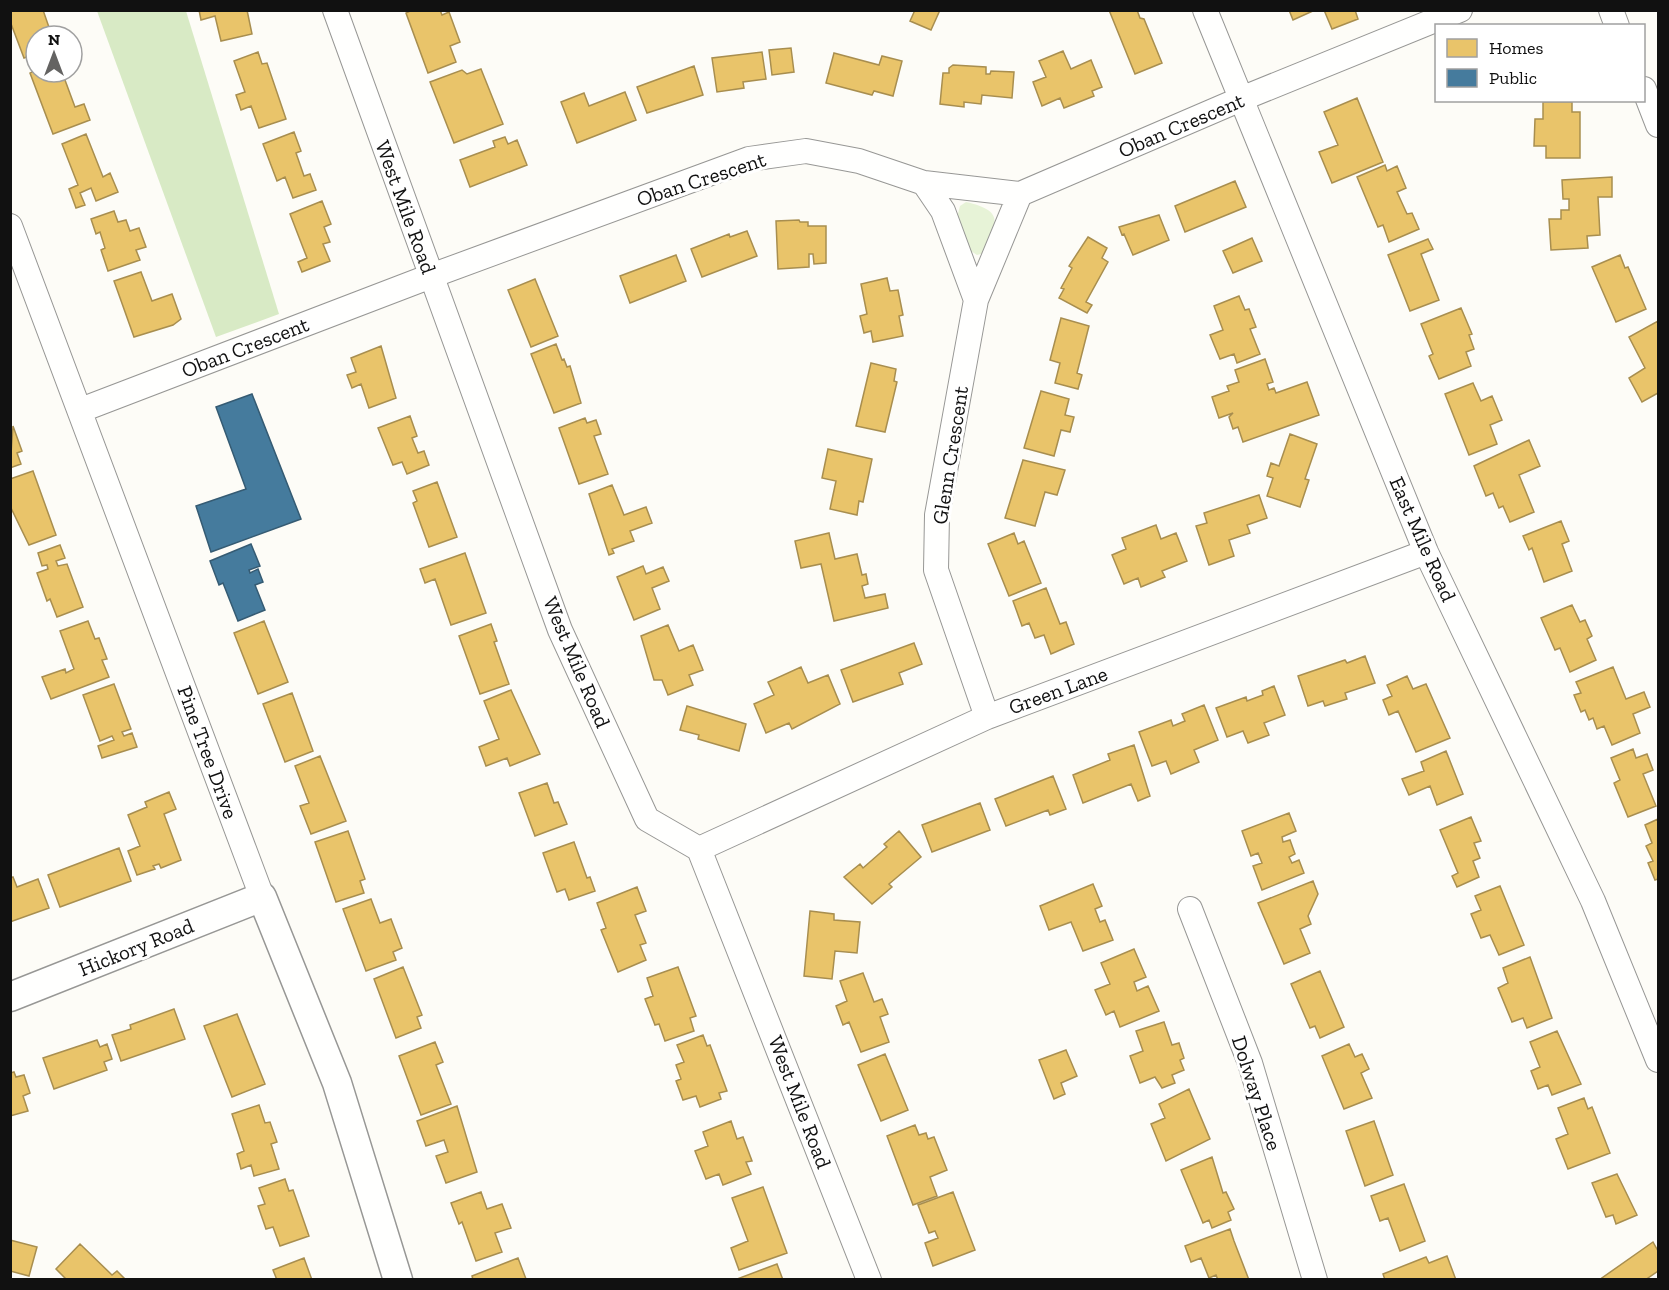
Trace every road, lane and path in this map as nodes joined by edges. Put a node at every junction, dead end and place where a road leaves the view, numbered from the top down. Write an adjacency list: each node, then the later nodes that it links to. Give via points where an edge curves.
1 (335, 10): 10 (street, West Mile Road)
2 (1205, 10): 5 (street, East Mile Road)
3 (1460, 10): 5 (street, Oban Crescent)
4 (1645, 91): 6 (street)
5 (1240, 99): 8 (street, Oban Crescent); 13 (street, East Mile Road)
6 (1659, 125)
7 (924, 183): 8 (street, Oban Crescent); 10 (street, Oban Crescent, via 860,161 806,151 749,159); 11 (street, via 943,212)
8 (1020, 194): 11 (street, Glenn Crescent)
9 (10, 226): 12 (street, Pine Tree Drive)
10 (431, 276): 12 (street, Oban Crescent); 15 (street, West Mile Road, via 560,630 647,819)
11 (976, 300): 14 (street, Glenn Crescent, via 937,515 936,570)
12 (81, 410): 16 (street, Pine Tree Drive)
13 (1426, 552): 14 (street, Green Lane); 19 (street, East Mile Road, via 1593,900)
14 (987, 717): 15 (street, Green Lane)
15 (699, 849): 21 (street, West Mile Road)
16 (262, 897): 18 (street, Hickory Road); 20 (street, Pine Tree Drive, via 337,1083)
17 (1190, 909): 22 (street, Dolway Place, via 1250,1063)
18 (10, 997)
19 (1659, 1060)
20 (398, 1280)
21 (869, 1280)
22 (1315, 1280)

